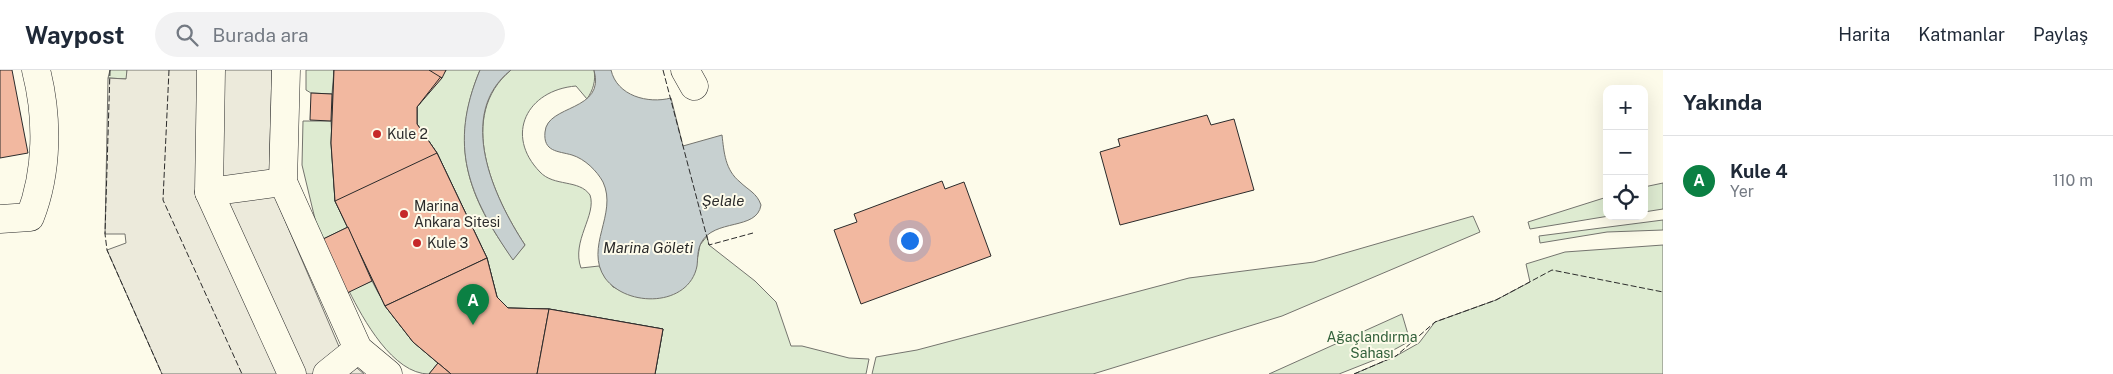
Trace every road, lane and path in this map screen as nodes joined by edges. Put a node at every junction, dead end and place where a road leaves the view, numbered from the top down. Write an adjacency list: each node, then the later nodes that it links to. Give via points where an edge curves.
1 (36, 70): 6 (street, via 42,94 44,143 37,196 30,217)
2 (211, 70): 5 (street)
3 (286, 70): 4 (street)
4 (282, 182): 5 (street); 7 (street)
5 (209, 192): 8 (street)
6 (0, 220)
7 (358, 350): 9 (street); 10 (street)
8 (292, 374)
9 (327, 374)
10 (388, 374)

